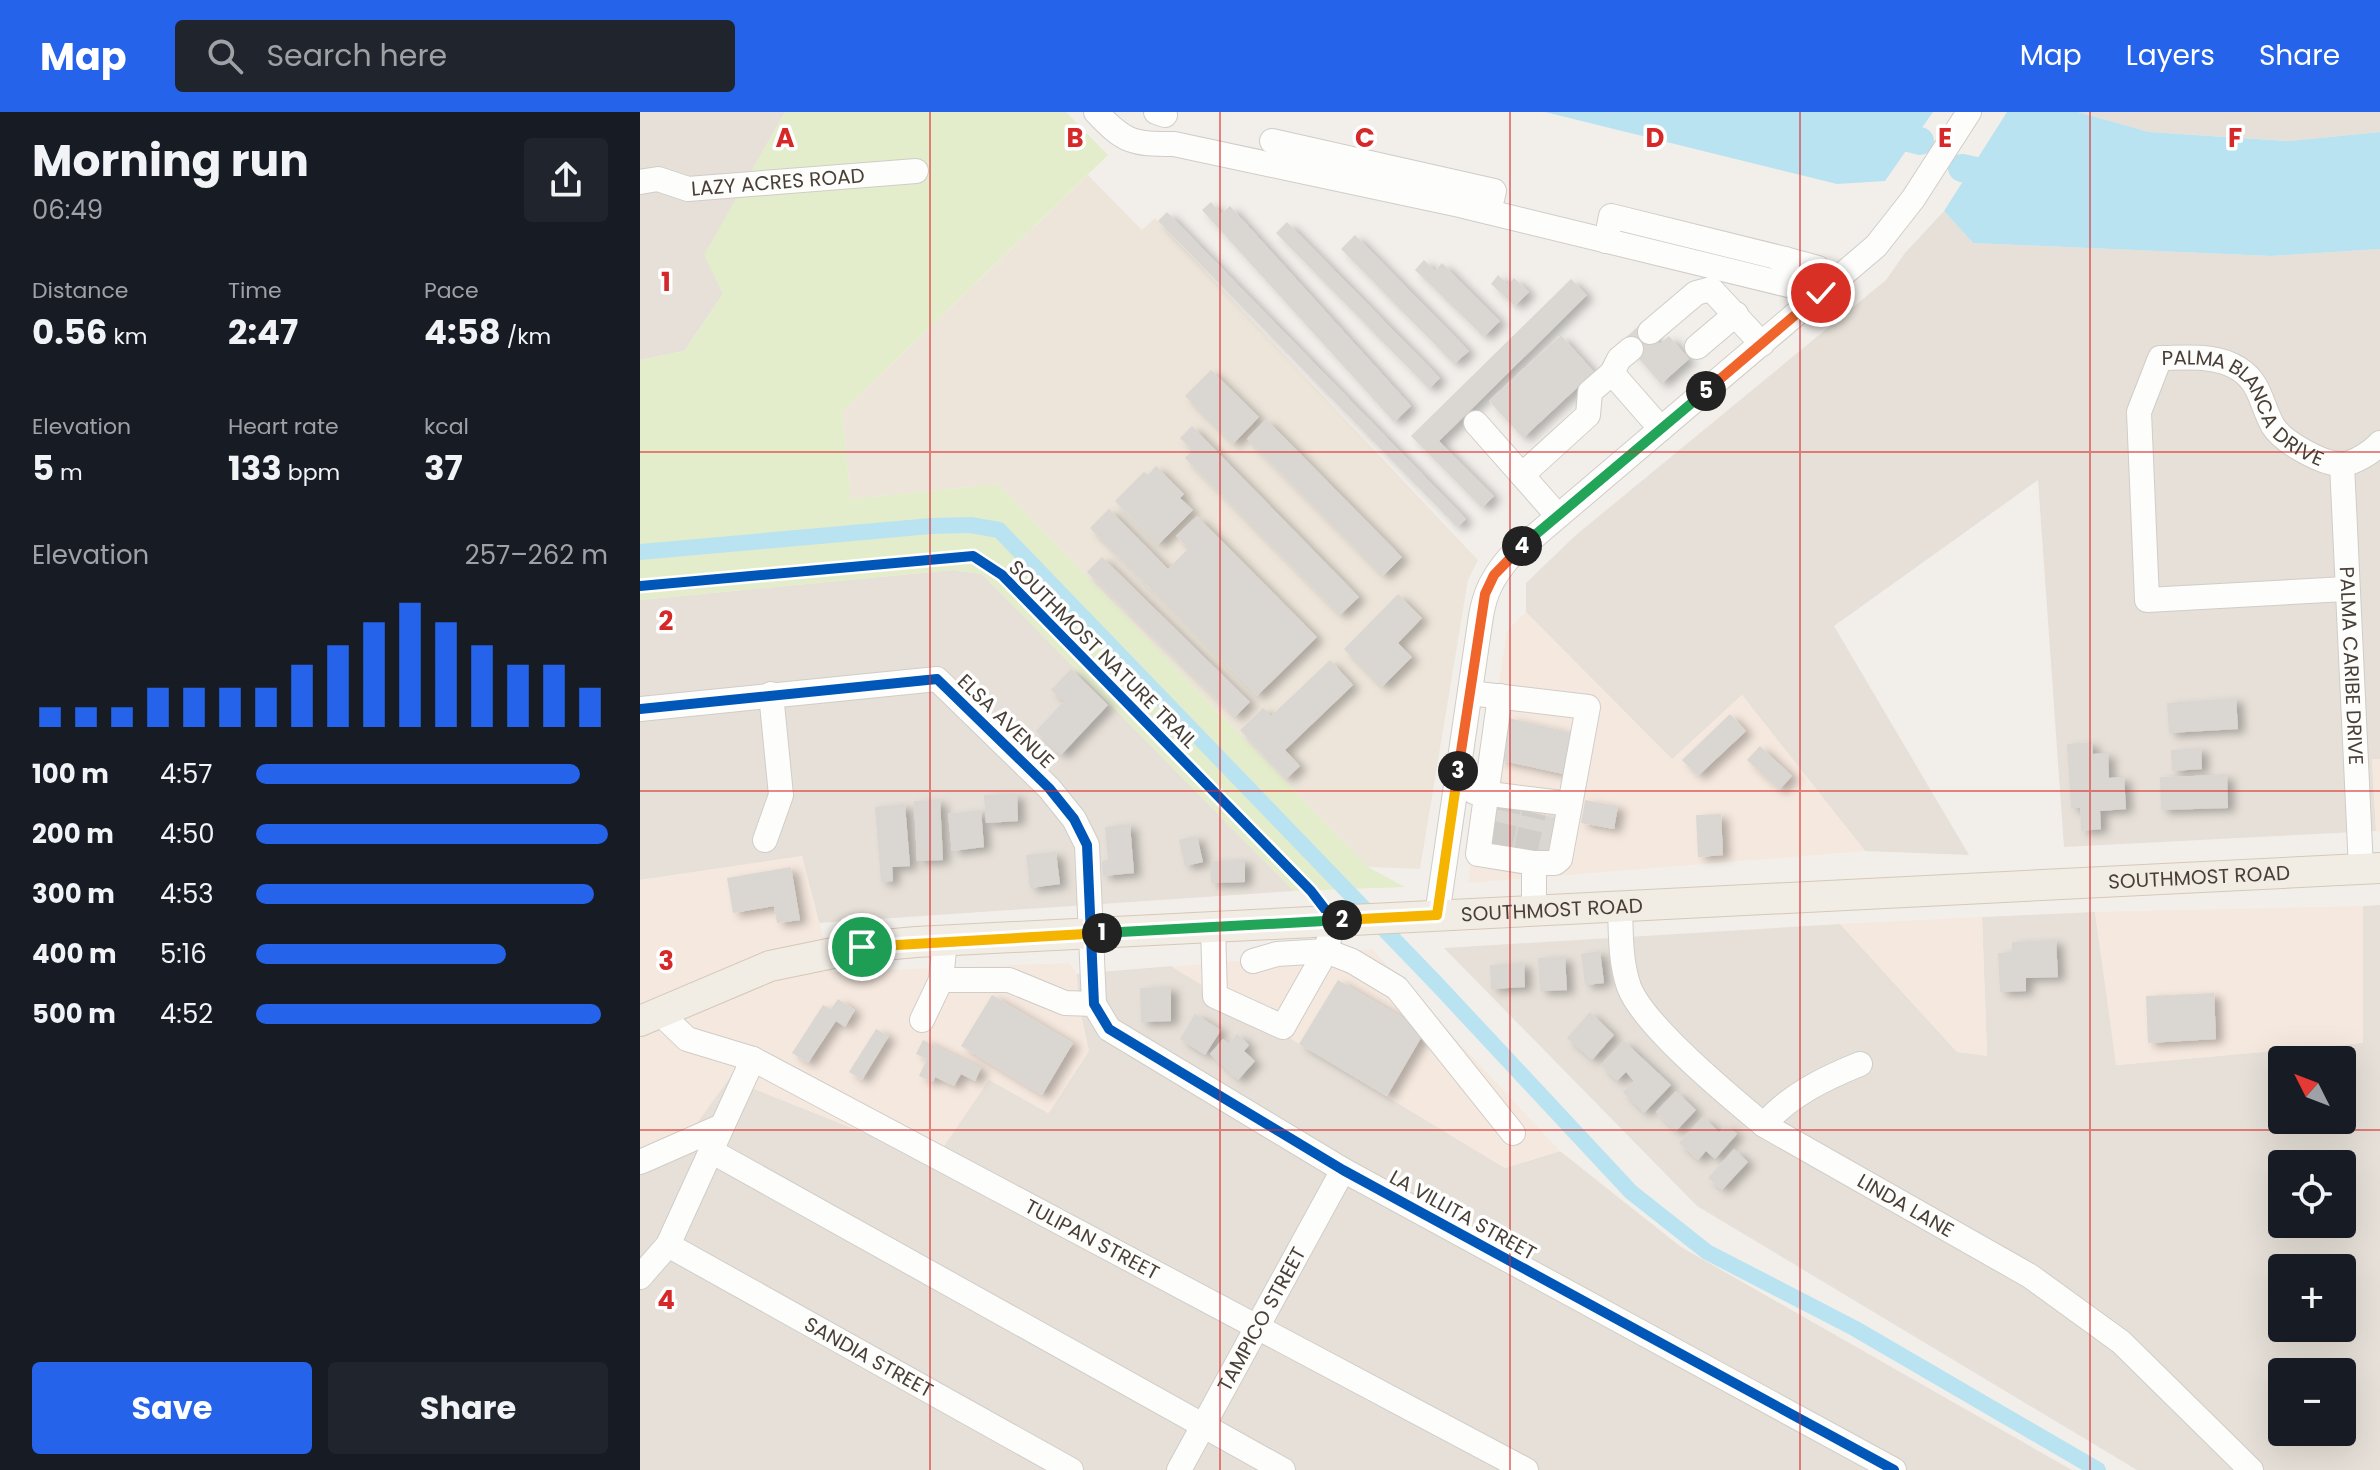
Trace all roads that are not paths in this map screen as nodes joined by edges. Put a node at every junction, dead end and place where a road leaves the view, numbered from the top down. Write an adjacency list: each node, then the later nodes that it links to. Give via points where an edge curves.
1 (1096, 112): 6 (street, via 1136,144 1285,152 1497,199 1606,241)
2 (1969, 112): 7 (street, via 1894,224)
3 (916, 171): 4 (street, LAZY ACRES ROAD, via 688,189 658,179)
4 (640, 182)
5 (1818, 268): 6 (street)
6 (1783, 271): 7 (street)
7 (1821, 293): 10 (street)
8 (1736, 314): 9 (street, via 1718,293 1705,289); 10 (street); 11 (street)
9 (1650, 332)
10 (1762, 344): 15 (street)
11 (1697, 347)
12 (1631, 349): 13 (street)
13 (1612, 373): 15 (street); 18 (street, via 1590,392 1588,415)
14 (1476, 423): 18 (street)
15 (1661, 429): 19 (street)
16 (2380, 443): 17 (street, PALMA BLANCA DRIVE, via 2372,452)
17 (2342, 464): 20 (street, PALMA CARIBE DRIVE); 20 (street, PALMA BLANCA DRIVE, via 2310,455 2285,440 2256,384 2238,368 2215,359 2160,358 2153,368 2139,412 2147,600)
18 (1522, 475): 19 (street)
19 (1558, 516): 21 (street, via 1494,575 1485,594)
20 (2345, 589): 30 (street, PALMA CARIBE DRIVE)
21 (1470, 693): 23 (street); 25 (street)
22 (771, 694): 24 (street, ELSA AVENUE); 28 (street, via 781,795); 37 (street, ELSA AVENUE, via 937,679 1074,819 1087,845)
23 (1500, 696): 26 (street); 27 (street, via 1588,707)
24 (640, 709)
25 (1456, 789): 26 (street); 33 (street)
26 (1487, 794): 27 (street, via 1536,806); 29 (street, via 1478,854 1499,852)
27 (1570, 804): 29 (street, via 1560,859)
28 (765, 840)
29 (1527, 859): 32 (street)
30 (2370, 869): 31 (main road, SOUTHMOST ROAD)
31 (1620, 907): 32 (main road, SOUTHMOST ROAD); 48 (street, LINDA LANE, via 1622,965 1647,1016)
32 (1534, 910): 33 (main road, SOUTHMOST ROAD)
33 (1427, 916): 34 (main road, SOUTHMOST ROAD)
34 (1334, 921): 35 (main road, SOUTHMOST ROAD); 39 (street)
35 (1252, 925): 36 (main road, SOUTHMOST ROAD); 40 (street)
36 (1213, 927): 37 (main road, SOUTHMOST ROAD); 41 (street)
37 (1091, 933): 38 (main road, SOUTHMOST ROAD); 43 (street)
38 (945, 941): 42 (street); 44 (main road, SOUTHMOST ROAD, via 862,947 788,961)
39 (1326, 951): 40 (street); 41 (street, via 1283,1027 1215,996); 50 (street, via 1397,988)
40 (1253, 961): 41 (street)
41 (1216, 963)
42 (941, 980): 43 (street, via 1009,980 1065,1003); 45 (street)
43 (1094, 1004): 53 (street, LA VILLITA STREET, via 1109,1029)
44 (650, 1016): 46 (street, TULIPAN STREET, via 687,1039)
45 (922, 1020)
46 (753, 1059): 49 (street); 56 (street, TULIPAN STREET)
47 (1860, 1064): 48 (street, via 1827,1077)
48 (1764, 1125): 63 (street, LINDA LANE, via 2070,1303 2121,1342)
49 (722, 1126): 51 (street); 52 (street)
50 (1513, 1133)
51 (711, 1151): 54 (street); 57 (street)
52 (640, 1162)
53 (1343, 1170): 56 (street, TAMPICO STREET); 62 (street, LA VILLITA STREET)
54 (668, 1245): 55 (street); 58 (street, SANDIA STREET)
55 (640, 1277)
56 (1258, 1325): 57 (street, TAMPICO STREET); 61 (street, TULIPAN STREET)
57 (1203, 1426): 59 (street, TAMPICO STREET); 60 (street)
58 (1071, 1470)
59 (1179, 1470)
60 (1283, 1470)
61 (1526, 1470)
62 (1894, 1470)
63 (2251, 1470)

